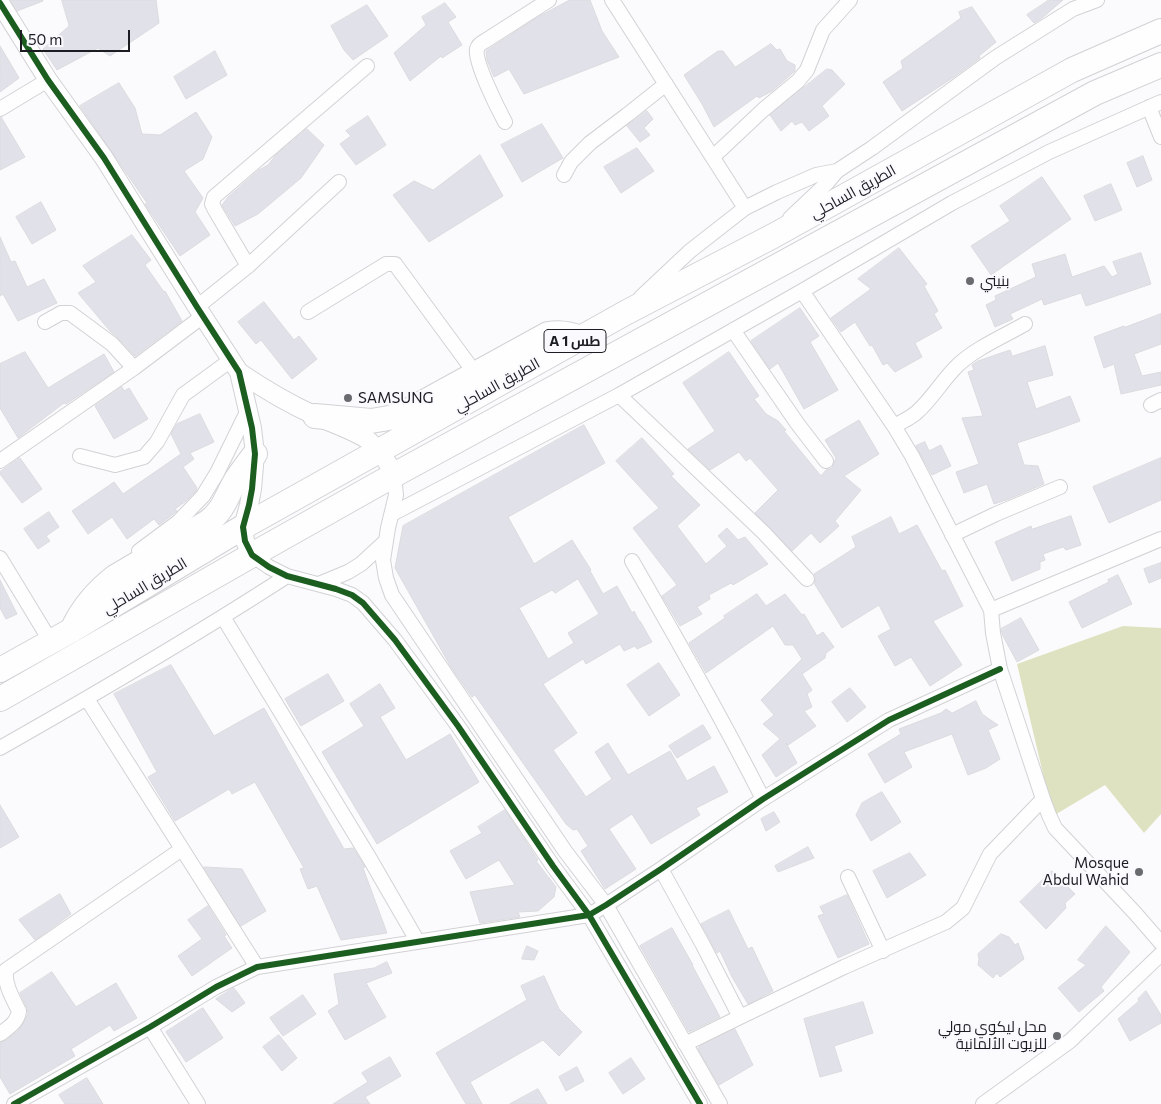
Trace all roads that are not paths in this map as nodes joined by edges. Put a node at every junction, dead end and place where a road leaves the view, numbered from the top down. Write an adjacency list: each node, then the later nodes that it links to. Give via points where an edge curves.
1 (548, 0): 16 (street, via 485,40 476,50)
2 (612, 0): 12 (street)
3 (850, 0): 18 (street, via 823,30 807,70)
4 (1097, 0): 6 (street)
5 (0, 3): 10 (street)
6 (1070, 5): 19 (street)
7 (1161, 31): 23 (highway, الطريق الساحلي / A 1 طس, via 1072,70)
8 (1161, 65): 13 (highway, الطريق الساحلي / A 1 طس)
9 (367, 66): 24 (street, via 214,197 214,210)
10 (48, 80): 15 (street); 26 (street, via 104,158)
11 (1161, 82): 13 (highway, via 1144,88)
12 (666, 84): 18 (street); 20 (street, via 590,143 571,162)
13 (1095, 93): 45 (highway, الطريق الساحلي / A 1 طس)
14 (1155, 104): 17 (street); 25 (street, via 1049,152 952,203)
15 (0, 109)
16 (505, 122)
17 (1161, 137)
18 (713, 158): 22 (street)
19 (837, 171): 22 (street, via 816,175); 23 (street)
20 (564, 175)
21 (339, 182): 24 (street)
22 (745, 208): 28 (street, via 690,251)
23 (773, 236): 28 (highway, الطريق الساحلي / A 1 طس)
24 (248, 266): 26 (street)
25 (802, 291): 31 (street); 39 (street)
26 (200, 312): 33 (street); 34 (street)
27 (308, 312): 35 (street, via 386,264 396,264)
28 (627, 312): 32 (highway, الطريق الساحلي / A 1 طس)
29 (44, 322): 34 (street, via 61,313 70,314 112,344)
30 (1025, 324): 39 (street, via 974,352 947,376 916,413)
31 (733, 330): 36 (street); 44 (street)
32 (580, 338): 35 (highway, via 562,333 548,334); 40 (highway, الطريق الساحلي / A 1 طس)
33 (235, 366): 37 (street); 38 (street, via 268,392); 42 (street, via 182,395 157,442 144,457 115,465)
34 (134, 368): 43 (street)
35 (475, 373): 38 (highway, via 406,412 389,418 371,421)
36 (619, 394): 47 (street); 57 (street, via 764,533)
37 (248, 410): 41 (street); 56 (street, via 218,473 203,496 178,522 128,561)
38 (315, 416): 40 (street, via 368,440)
39 (894, 426): 49 (street)
40 (379, 450): 45 (street); 48 (highway, الطريق الساحلي / A 1 طس)
41 (255, 454): 48 (street, via 252,488); 56 (highway, via 215,517)
42 (80, 456)
43 (0, 461)
44 (826, 461)
45 (394, 475): 47 (street, via 396,495); 52 (highway, الطريق الساحلي / A 1 طس)
46 (1060, 487): 49 (street)
47 (392, 514): 51 (street)
48 (243, 527): 52 (street); 61 (highway, الطريق الساحلي / A 1 طس)
49 (952, 535): 59 (street)
50 (1161, 539): 59 (street)
51 (386, 541): 58 (street, via 361,564); 73 (street, via 383,560 392,595)
52 (252, 555): 55 (street); 65 (highway, الطريق الساحلي / A 1 طس)
53 (0, 558): 62 (street)
54 (632, 561): 68 (street)
55 (287, 576): 58 (street); 60 (street)
56 (115, 578): 61 (highway, via 89,602)
57 (807, 579)
58 (320, 584): 74 (street, via 352,595 363,603 395,640)
59 (991, 610): 63 (street)
60 (224, 618): 66 (street); 75 (street)
61 (72, 630): 62 (highway, الطريق الساحلي / A 1 طس)
62 (51, 642): 64 (highway, الطريق الساحلي / A 1 طس)
63 (1000, 669): 68 (street, via 889,720); 69 (street)
64 (0, 670)
65 (0, 699)
66 (87, 699): 67 (street); 70 (street)
67 (0, 748)
68 (763, 799): 71 (street)
69 (1043, 799): 76 (street, via 1055,828); 77 (street, via 990,854 963,908 946,922)
70 (182, 849): 79 (street); 82 (street, via 6,970 6,981 18,1016)
71 (660, 869): 73 (street); 80 (street)
72 (848, 877): 77 (street)
73 (606, 905): 74 (street); 83 (street)
74 (589, 915): 75 (street); 86 (street)
75 (418, 942): 79 (street)
76 (1161, 943)
77 (883, 951): 80 (street)
78 (1161, 954): 88 (street, via 1070,1041)
79 (257, 966): 81 (street)
80 (740, 1017): 83 (street)
81 (150, 1027): 84 (street); 85 (street)
82 (0, 1034)
83 (685, 1044): 87 (street)
84 (14, 1104)
85 (198, 1104)
86 (700, 1104)
87 (720, 1104)
88 (983, 1104)

